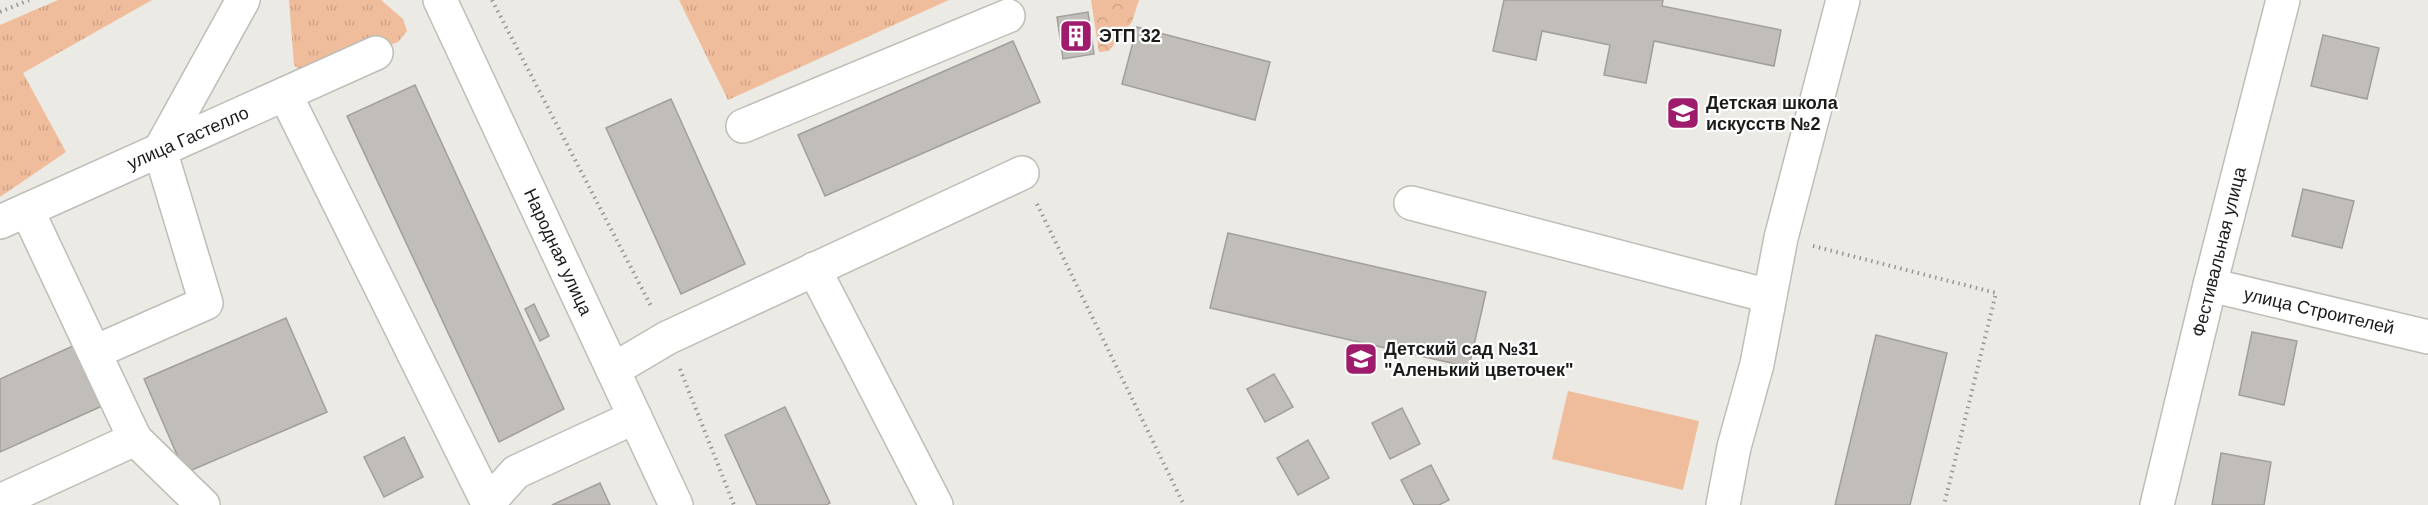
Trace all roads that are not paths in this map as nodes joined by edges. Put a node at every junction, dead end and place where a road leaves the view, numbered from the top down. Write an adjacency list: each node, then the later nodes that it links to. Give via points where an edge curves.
1 (243, 0): 9 (street)
2 (440, 0): 18 (street, Народная улица)
3 (1843, 0): 15 (street)
4 (2283, 0): 14 (street, Фестивальная улица)
5 (1008, 16): 8 (street)
6 (376, 53): 7 (street, улица Гастелло)
7 (285, 94): 9 (street, улица Гастелло); 22 (street)
8 (743, 126)
9 (160, 150): 12 (street, улица Гастелло); 17 (street, via 206,303)
10 (1022, 173): 13 (street)
11 (1411, 203): 15 (street)
12 (14, 216): 17 (street)
13 (814, 269): 18 (street, via 667,338); 25 (street)
14 (2210, 285): 16 (street, улица Строителей); 27 (street, Фестивальная улица)
15 (1769, 296): 26 (street)
16 (2428, 337)
17 (95, 352): 20 (street)
18 (613, 370): 19 (street, Народная улица)
19 (635, 417): 22 (street, via 516,472); 24 (street, Народная улица)
20 (135, 439): 21 (street); 23 (street)
21 (0, 501)
22 (487, 504)
23 (203, 505)
24 (676, 505)
25 (936, 505)
26 (1723, 505)
27 (2157, 505)

